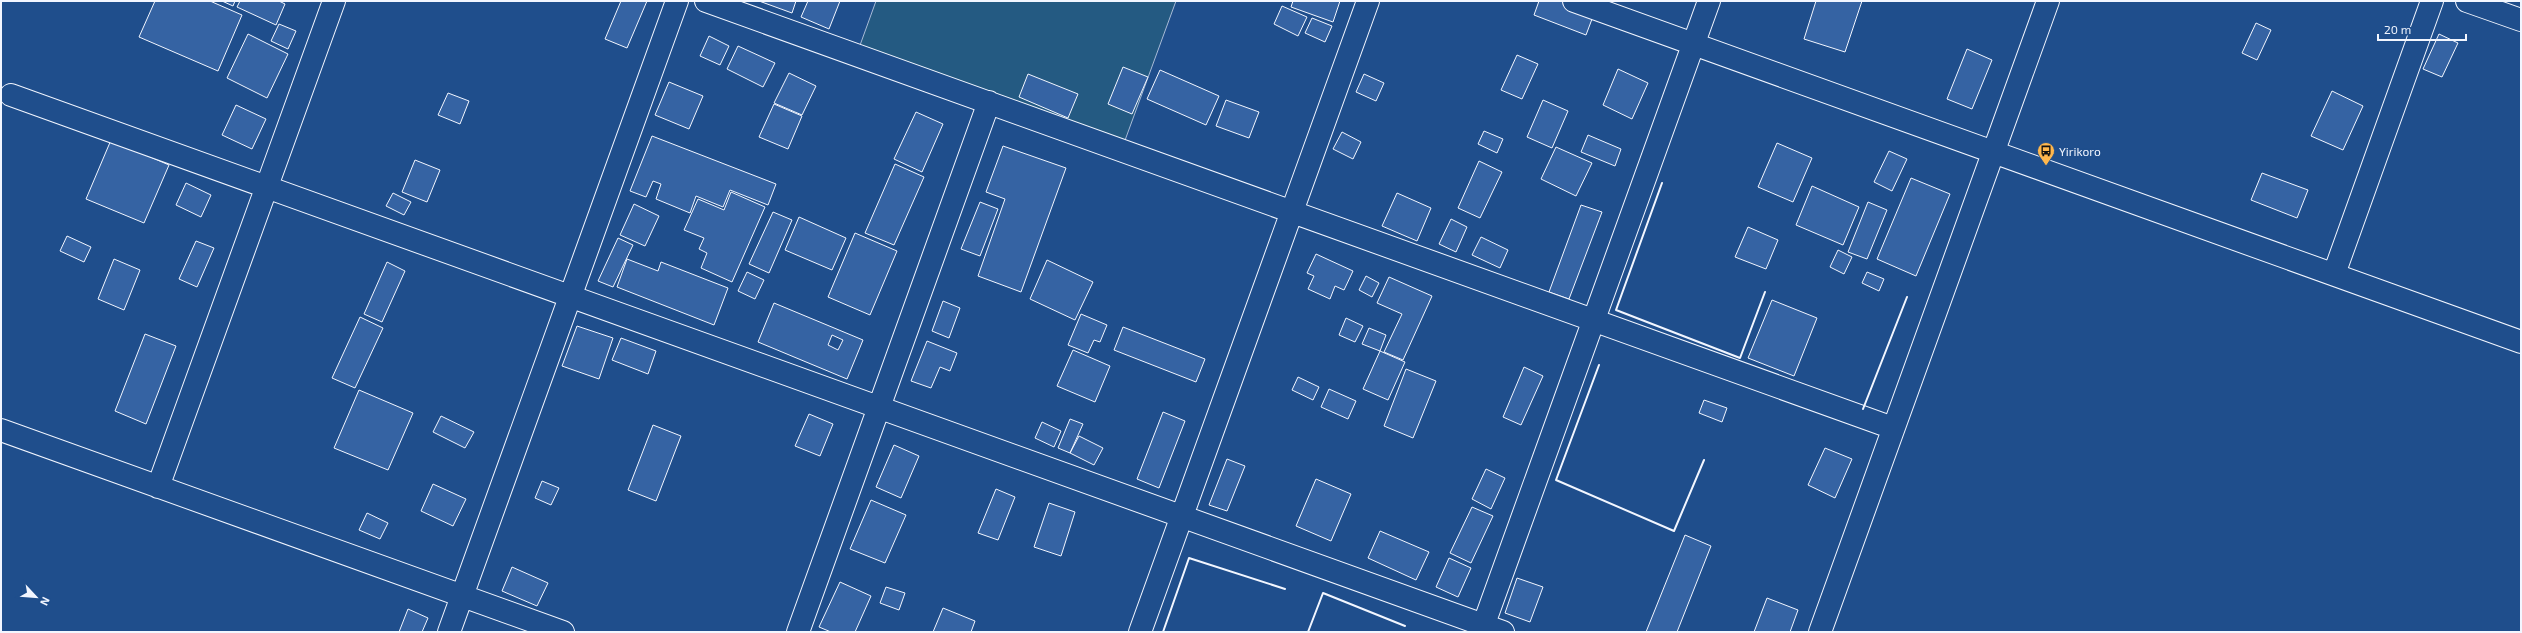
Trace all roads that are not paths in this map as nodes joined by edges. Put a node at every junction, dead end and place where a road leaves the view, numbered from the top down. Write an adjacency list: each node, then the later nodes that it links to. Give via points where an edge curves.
1 (334, 1): 15 (street)
2 (677, 1): 18 (street)
3 (706, 1): 13 (street)
4 (1368, 1): 16 (street)
5 (1574, 1): 11 (street)
6 (1709, 1): 11 (street)
7 (2048, 1): 14 (street)
8 (2432, 1): 17 (street)
9 (2467, 1): 10 (street)
10 (2521, 20)
11 (1693, 44): 14 (street); 19 (street)
12 (11, 95): 15 (street)
13 (989, 102): 16 (street); 21 (street)
14 (1993, 152): 17 (street); 22 (street)
15 (267, 187): 18 (street); 24 (street)
16 (1292, 212): 19 (street); 25 (street)
17 (2334, 274): 20 (street)
18 (570, 296): 21 (street); 26 (street)
19 (1593, 320): 22 (street); 27 (street)
20 (2521, 342)
21 (879, 407): 25 (street); 30 (street)
22 (1893, 428): 32 (street)
23 (1, 430): 24 (street)
24 (158, 486): 26 (street)
25 (1182, 516): 27 (street); 31 (street)
26 (462, 596): 28 (street); 29 (street)
27 (1489, 630)
28 (449, 632)
29 (563, 632)
30 (798, 632)
31 (1140, 632)
32 (1820, 632)

